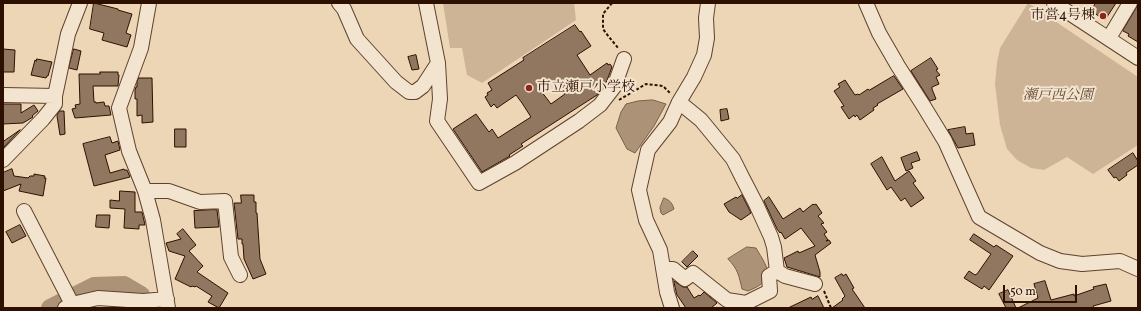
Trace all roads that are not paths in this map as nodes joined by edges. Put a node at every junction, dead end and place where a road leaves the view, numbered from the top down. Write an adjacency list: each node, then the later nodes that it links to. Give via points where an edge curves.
1 (80, 3): 14 (street, via 68,34)
2 (149, 3): 17 (street, via 141,48 119,108 129,151)
3 (339, 3): 12 (street, via 357,39 396,82 409,92 415,92 423,86)
4 (426, 3): 12 (street)
5 (708, 3): 15 (street, via 704,55)
6 (866, 3): 20 (street, via 898,66 945,141 979,217 1060,261 1082,264 1120,262)
7 (1054, 3): 10 (street)
8 (1130, 3): 9 (street)
9 (1112, 33)
10 (1138, 58)
11 (624, 59): 12 (street, via 614,87 600,105 515,163 479,183 436,121 440,99)
12 (438, 63)
13 (4, 95): 14 (street)
14 (55, 96): 16 (street, via 56,104)
15 (679, 102): 19 (street, via 670,122 648,150 639,190 646,220 660,250); 21 (street, via 701,120 733,159 771,237)
16 (3, 160)
17 (146, 191): 22 (street, via 169,191 200,202 225,201 230,257); 25 (street)
18 (24, 211): 24 (street)
19 (663, 269): 26 (street, via 673,268 685,279 693,273 727,300); 27 (street)
20 (1138, 269)
21 (777, 270): 23 (street, via 785,276); 26 (street, via 769,276 770,291)
22 (240, 275)
23 (815, 284)
24 (68, 300): 25 (street, via 98,298)
25 (168, 303)
26 (746, 305)
27 (672, 308)

